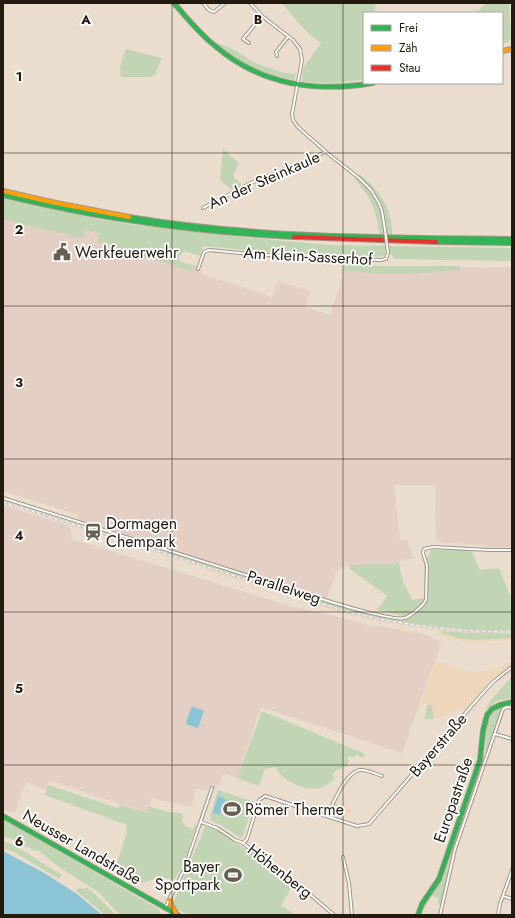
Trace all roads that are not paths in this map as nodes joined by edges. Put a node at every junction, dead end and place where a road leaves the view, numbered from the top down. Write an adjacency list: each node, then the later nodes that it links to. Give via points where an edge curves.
1 (174, 3): 10 (main road, via 208,40 231,58 263,76)
2 (203, 3): 3 (street, via 214,12)
3 (226, 3)
4 (250, 3): 5 (street)
5 (262, 16): 6 (street); 7 (street, via 242,38)
6 (288, 36): 8 (street, via 276,52); 10 (street, via 302,54)
7 (249, 44)
8 (276, 56)
9 (366, 84): 10 (main road, via 337,88)
10 (297, 85): 11 (street, Am Klein-Sasserhof, via 293,120)
11 (326, 152): 14 (street, An der Steinkaule, via 250,183); 17 (street, Am Klein-Sasserhof, bridge, via 359,178 379,203 388,253 386,259 260,255 209,250 204,252)
12 (3, 191): 15 (main road, via 65,206 216,228 372,237)
13 (3, 195): 16 (main road, via 109,218 227,233 372,241)
14 (202, 208)
15 (512, 239)
16 (512, 243)
17 (198, 269)
18 (3, 498): 19 (street, Parallelweg, via 331,602 403,618 426,602 427,566 423,553 426,547)
19 (512, 550)
20 (512, 667): 28 (street, Bayerstraße, via 488,687 372,822 358,826)
21 (512, 702): 40 (main road, Europastraße, via 498,705 485,717 480,760 438,879 422,904)
22 (512, 708): 23 (street, via 505,707)
23 (495, 734): 24 (street); 41 (street, via 455,850)
24 (512, 739)
25 (382, 776): 28 (street, via 362,770 356,772 336,797)
26 (212, 788): 29 (street)
27 (3, 816): 36 (main road, Neusser Landstraße)
28 (328, 816): 30 (street, via 262,797 247,838)
29 (201, 822): 30 (street, Höhenberg); 35 (street)
30 (243, 842): 38 (street, Höhenberg)
31 (343, 857): 39 (street)
32 (512, 870): 33 (street)
33 (503, 896): 34 (street); 42 (street)
34 (512, 899)
35 (170, 900): 36 (street); 37 (main road)
36 (165, 908): 37 (main road, Neusser Landstraße)
37 (178, 915)
38 (334, 915)
39 (352, 915)
40 (419, 915)
41 (440, 915)
42 (498, 915)

